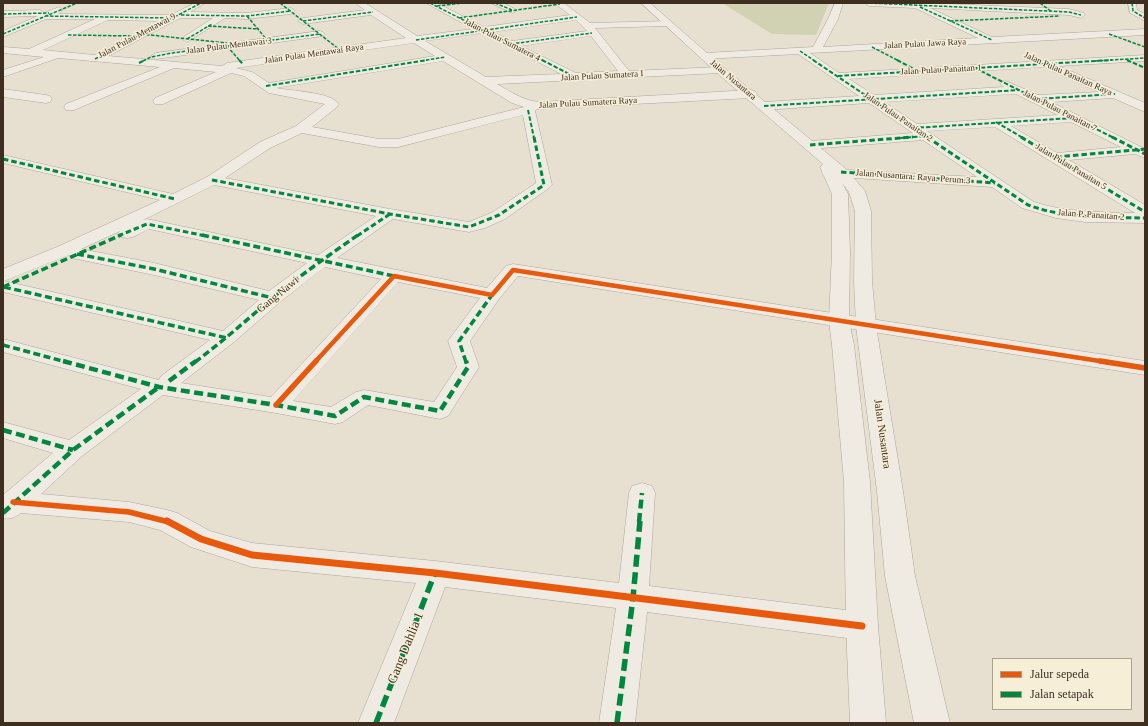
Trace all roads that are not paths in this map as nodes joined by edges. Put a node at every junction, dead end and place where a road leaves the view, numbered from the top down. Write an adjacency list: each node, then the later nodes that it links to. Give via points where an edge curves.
1 (77, 3): 21 (street)
2 (201, 3): 24 (street, Jalan Pulau Mentawai 9)
3 (280, 3): 18 (street)
4 (359, 3): 19 (street, Jalan Pulau Sumatera Raya)
5 (463, 3): 13 (street)
6 (495, 3): 17 (street)
7 (559, 3): 17 (street); 27 (street)
8 (645, 3): 34 (street, Jalan Nusantara)
9 (839, 3): 58 (street)
10 (869, 3): 14 (street)
11 (1040, 3): 20 (street)
12 (1132, 3): 30 (street, via 1133,11)
13 (433, 5): 29 (street, Jalan Pulau Sumatera 4)
14 (916, 5): 15 (street); 33 (street, Jalan Pulau Panaitan Raya)
15 (968, 6): 20 (street); 31 (street)
16 (130, 7): 28 (street)
17 (513, 10): 29 (street)
18 (290, 11): 26 (street); 32 (street)
19 (373, 12): 32 (street); 49 (street, Jalan Pulau Sumatera Raya)
20 (1052, 12): 31 (street, via 1081,15)
21 (54, 13): 22 (street); 23 (street)
22 (3, 14)
23 (45, 16): 28 (street); 37 (street)
24 (176, 16): 25 (street); 28 (street); 46 (street, Jalan Pulau Mentawai 9)
25 (223, 16): 26 (street); 35 (street)
26 (247, 16): 38 (street)
27 (577, 16): 39 (street); 40 (street, Jalan Pulau Mentawai Raya)
28 (109, 17): 45 (street)
29 (459, 18): 40 (street, Jalan Pulau Sumatera 4)
30 (1145, 18)
31 (998, 19): 33 (street)
32 (303, 21): 43 (street)
33 (950, 21): 50 (street, Jalan Pulau Panaitan Raya)
34 (667, 23): 39 (street); 64 (street, Jalan Nusantara)
35 (208, 26): 38 (street); 47 (street)
36 (3, 28): 37 (street)
37 (15, 28): 42 (street)
38 (258, 29): 48 (street)
39 (590, 29): 52 (street); 80 (street)
40 (483, 30): 49 (street, Jalan Pulau Mentawai Raya); 52 (street, Jalan Pulau Sumatera 4)
41 (1145, 32): 44 (street, Jalan Pulau Jawa Raya)
42 (3, 34)
43 (320, 34): 48 (street, Jalan Pulau Mentawai 3); 57 (street)
44 (1109, 34): 50 (street, Jalan Pulau Jawa Raya); 55 (street)
45 (68, 35): 46 (street); 61 (street)
46 (140, 35): 47 (street); 67 (street, Jalan Pulau Mentawai 9)
47 (187, 39): 51 (street)
48 (267, 40): 51 (street, Jalan Pulau Mentawai 3)
49 (416, 40): 57 (street, Jalan Pulau Mentawai Raya); 65 (street, Jalan Pulau Sumatera Raya)
50 (992, 40): 54 (street, Jalan Pulau Jawa Raya); 59 (street, Jalan Pulau Panaitan Raya)
51 (239, 44): 53 (street, Jalan Pulau Mentawai 3)
52 (511, 44): 82 (street, Jalan Pulau Sumatera 4)
53 (227, 46): 69 (street, Jalan Pulau Mentawai 3, via 161,55); 70 (street)
54 (872, 46): 58 (street, Jalan Pulau Jawa Raya); 78 (street)
55 (1145, 47)
56 (3, 50): 61 (street)
57 (340, 50): 70 (street, Jalan Pulau Mentawai Raya)
58 (816, 50): 60 (street, Jalan Pulau Jawa Raya)
59 (1013, 50)
60 (800, 51): 64 (street, Jalan Pulau Jawa Raya); 81 (street, Jalan Pulau Panaitan 2)
61 (31, 52): 62 (street)
62 (58, 55): 67 (street); 79 (street)
63 (1026, 55): 71 (street, Jalan Pulau Panaitan Raya)
64 (705, 56): 77 (street, Jalan Nusantara)
65 (445, 57): 83 (street, Jalan Pulau Sumatera Raya); 84 (street)
66 (1145, 58): 68 (street, Jalan Pulau Panaitan 1)
67 (95, 59): 69 (street)
68 (1125, 59): 71 (street, Jalan Pulau Panaitan 1); 75 (street)
69 (139, 63): 72 (street)
70 (243, 64): 73 (street, Jalan Pulau Mentawai Raya)
71 (1044, 64): 74 (street, Jalan Pulau Panaitan 1); 88 (street, Jalan Pulau Panaitan Raya)
72 (174, 66): 73 (street); 94 (street)
73 (212, 68): 76 (street)
74 (975, 68): 78 (street, Jalan Pulau Panaitan 1); 85 (street, Jalan Pulau Panaitan 7)
75 (1145, 68)
76 (230, 70): 84 (street, via 248,74); 92 (street)
77 (720, 70): 80 (street, Jalan Pulau Sumatera I); 87 (street, Jalan Nusantara)
78 (918, 71): 81 (street, Jalan Pulau Panaitan 1)
79 (3, 74)
80 (626, 75): 82 (street, Jalan Pulau Sumatera I)
81 (838, 76): 89 (street, Jalan Pulau Panaitan 2)
82 (575, 77): 83 (street, Jalan Pulau Sumatera I)
83 (484, 81): 95 (street, Jalan Pulau Sumatera Raya)
84 (266, 86): 100 (street, via 273,91 327,100 333,104)
85 (1019, 90): 89 (street); 90 (street, Jalan Pulau Panaitan 7)
86 (3, 93): 91 (street)
87 (751, 94): 93 (street, Jalan Nusantara); 95 (street, Jalan Pulau Sumatera Raya)
88 (1115, 94): 90 (street); 96 (street, Jalan Pulau Panaitan Raya)
89 (872, 99): 93 (street); 99 (street, Jalan Pulau Panaitan 2)
90 (1036, 99): 97 (street, Jalan Pulau Panaitan 7)
91 (46, 100)
92 (159, 101)
93 (764, 106): 105 (street, Jalan Nusantara)
94 (70, 107)
95 (531, 108): 100 (street, via 398,143); 110 (street, via 544,185 501,214 469,227)
96 (1145, 108)
97 (1073, 118): 98 (street); 102 (street, Jalan Pulau Panaitan 7)
98 (996, 122): 99 (street); 103 (street, Jalan Pulau Panaitan 5)
99 (913, 128): 101 (street, Jalan Pulau Panaitan 2)
100 (301, 129): 106 (street, via 265,145)
101 (927, 136): 105 (street); 107 (street, Jalan Pulau Panaitan 2)
102 (1142, 151): 103 (street)
103 (1056, 158): 109 (street, Jalan Pulau Panaitan 5)
104 (3, 159): 108 (street)
105 (826, 162): 107 (street, Jalan Nusantara. Raya. Perum.3); 118 (street, Jalan Nusantara, via 840,194); 119 (street, Jalan Nusantara, via 857,191 863,211)
106 (212, 180): 108 (street); 110 (street)
107 (997, 183): 111 (street, Jalan P. Panaitan 2, via 1028,205 1050,212 1080,216)
108 (175, 199): 115 (street, via 63,251)
109 (1145, 212)
110 (390, 214): 113 (street, Gang Nawi)
111 (1145, 218)
112 (77, 254): 113 (street, via 147,224); 115 (street); 117 (street, via 154,269)
113 (321, 261): 114 (street); 117 (street, Gang Nawi)
114 (394, 276): 116 (street); 124 (street)
115 (3, 283): 120 (street)
116 (492, 295): 118 (street, via 513,270); 124 (street, via 458,341 468,367 440,411 364,397 336,416)
117 (273, 298): 120 (street, Gang Nawi)
118 (839, 321): 119 (street); 131 (street, Jalan Nusantara, via 857,482)
119 (866, 326): 122 (street); 135 (street, Jalan Nusantara, via 900,576)
120 (227, 338): 123 (street, Gang Nawi)
121 (3, 345): 123 (street)
122 (1145, 368)
123 (164, 384): 124 (street); 126 (street, Gang Nawi)
124 (276, 404)
125 (3, 430): 126 (street)
126 (73, 450): 128 (street, Gang Nawi)
127 (642, 493): 130 (street)
128 (8, 508): 129 (street, via 129,512 167,521 201,539 252,555)
129 (435, 573): 130 (street); 132 (street, Gang Dahlia 1)
130 (633, 598): 131 (street); 133 (street)
131 (862, 626): 134 (street, Jalan Nusantara)
132 (376, 723)
133 (617, 723)
134 (868, 723)
135 (932, 723)

